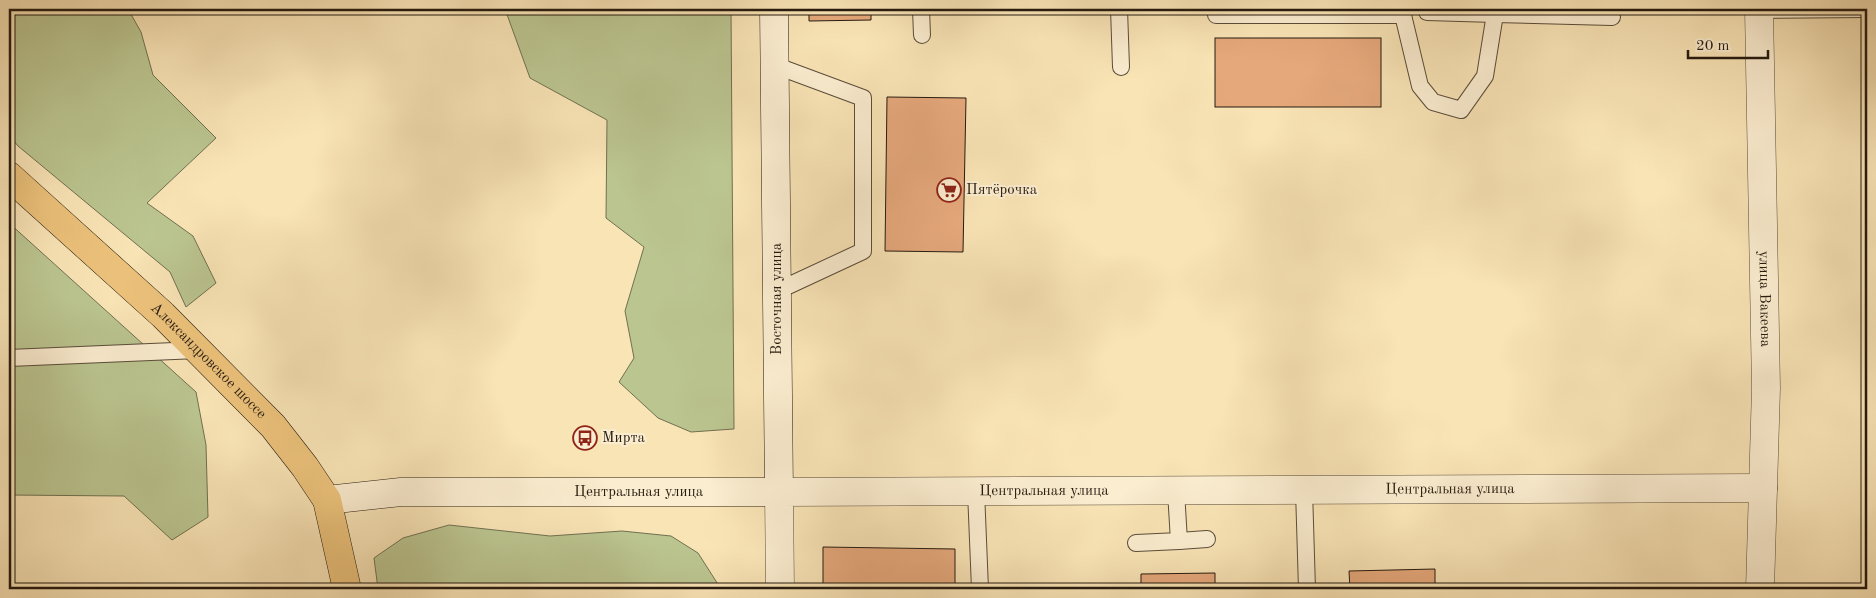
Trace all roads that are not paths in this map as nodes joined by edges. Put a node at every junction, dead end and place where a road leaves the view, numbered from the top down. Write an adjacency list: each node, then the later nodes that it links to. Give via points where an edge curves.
1 (774, 9): 12 (street, Восточная улица)
2 (921, 9): 11 (lane)
3 (1119, 9): 13 (lane)
4 (1759, 9): 5 (lane); 18 (street, улица Вакеева, via 1766,388)
5 (1867, 9)
6 (1403, 12): 8 (lane, via 1420,86 1433,102 1461,110 1485,76); 9 (lane)
7 (1427, 12): 8 (lane)
8 (1495, 14): 10 (lane)
9 (1216, 15)
10 (1612, 17)
11 (922, 35)
12 (774, 65): 15 (street, Восточная улица); 15 (lane, via 863,98 863,251)
13 (1121, 67)
14 (9, 176): 16 (main road, Александровское шоссе, via 164,315)
15 (777, 291): 21 (street, Восточная улица)
16 (198, 350): 17 (lane); 23 (main road, Александровское шоссе, via 273,426)
17 (9, 358)
18 (1763, 488): 19 (street, Центральная улица); 31 (street, улица Вакеева)
19 (1304, 490): 20 (street, Центральная улица); 30 (lane)
20 (1176, 491): 22 (street, Центральная улица); 25 (lane)
21 (779, 492): 22 (street, Центральная улица); 23 (street, Центральная улица, via 401,492); 28 (street, Восточная улица)
22 (976, 492): 29 (lane)
23 (327, 500): 27 (main road, Александровское шоссе)
24 (1207, 539): 25 (lane)
25 (1179, 541): 26 (lane)
26 (1136, 543)
27 (346, 589)
28 (780, 589)
29 (980, 589)
30 (1307, 589)
31 (1760, 589)

